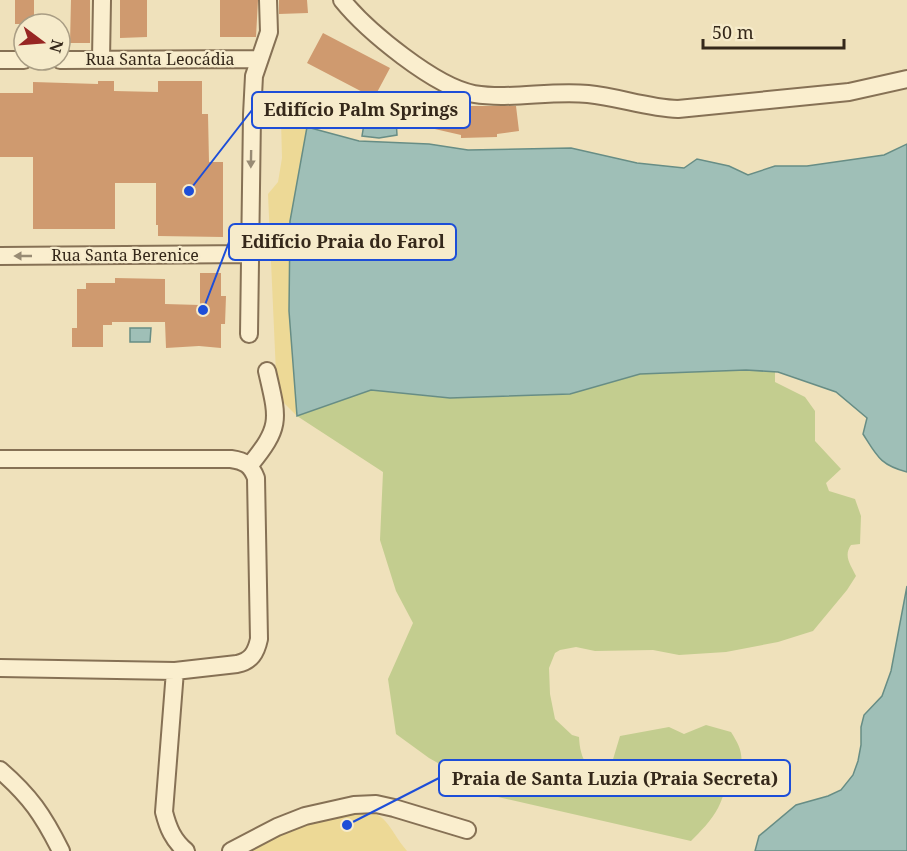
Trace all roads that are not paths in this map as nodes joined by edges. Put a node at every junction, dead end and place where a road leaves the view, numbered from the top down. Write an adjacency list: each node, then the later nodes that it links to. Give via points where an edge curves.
1 (102, 0): 6 (street)
2 (268, 0): 4 (street, via 269,32)
3 (342, 0): 7 (street, via 413,63 451,86 475,94 587,94 678,109 849,92)
4 (259, 59): 6 (street, Rua Santa Leocádia); 8 (street, one-way to 8, via 252,115)
5 (72, 60): 6 (street, Rua Santa Leocádia)
6 (102, 60)
7 (907, 79)
8 (250, 254): 9 (street, Rua Santa Berenice, one-way to 9); 10 (street)
9 (0, 256)
10 (249, 334)
11 (267, 371): 13 (street, via 277,416 274,432)
12 (0, 459): 13 (street, via 231,459)
13 (250, 465): 15 (street, via 256,478 257,649 245,662)
14 (0, 668): 15 (street)
15 (175, 670): 19 (street, via 164,812 169,830)
16 (0, 770): 18 (street, via 35,804)
17 (467, 830): 20 (street, via 376,804 354,805 305,816)
18 (61, 851)
19 (186, 851)
20 (231, 851)

